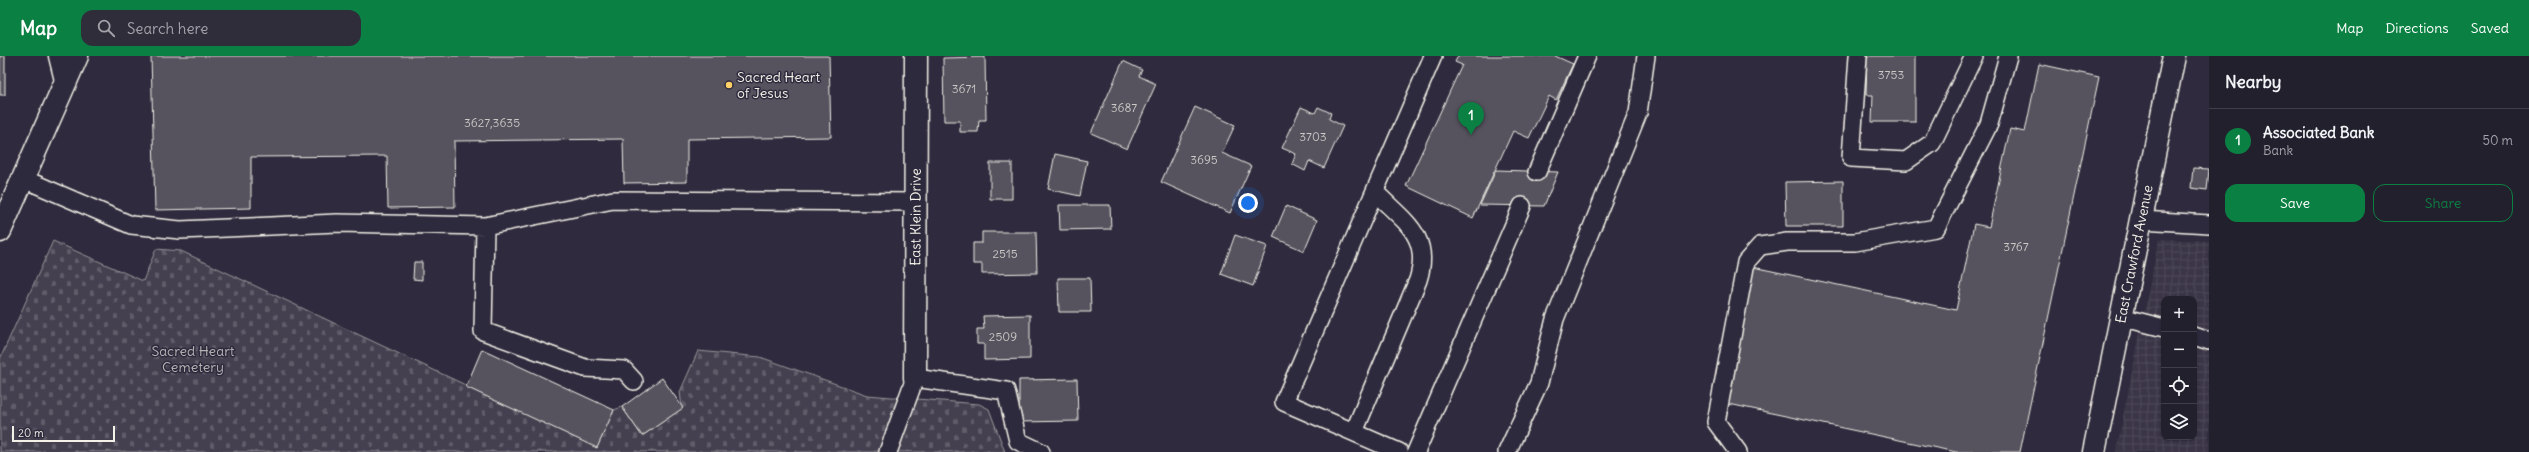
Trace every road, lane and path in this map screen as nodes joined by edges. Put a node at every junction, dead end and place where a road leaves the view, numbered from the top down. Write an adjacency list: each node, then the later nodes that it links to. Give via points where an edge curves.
1 (60, 56): 11 (street)
2 (77, 56): 11 (street)
3 (916, 56): 15 (street, East Klein Drive)
4 (1433, 56): 14 (lane)
5 (1587, 56): 12 (lane)
6 (1646, 56): 32 (lane, via 1638,113 1555,318 1539,383)
7 (1858, 56): 8 (lane, via 1851,158 1906,161 1932,143)
8 (1974, 56)
9 (2008, 56): 33 (lane, via 1989,124 1936,228 1855,242 1787,242 1760,246 1746,262 1716,422)
10 (2174, 56): 17 (street, East Crawford Avenue)
11 (66, 80): 13 (street)
12 (1537, 172)
13 (24, 179): 19 (lane, via 131,225 180,230 336,223); 20 (street)
14 (1375, 192): 27 (lane, via 1417,236 1423,259 1418,280); 27 (lane, via 1284,402)
15 (916, 202): 19 (lane, via 613,200); 25 (street, East Klein Drive)
16 (1522, 206): 31 (lane)
17 (2140, 220): 18 (lane); 21 (street, East Crawford Avenue)
18 (2209, 224)
19 (485, 226): 26 (lane, via 483,331 585,368 624,370)
20 (0, 231)
21 (2121, 316): 22 (lane); 34 (street, East Crawford Avenue)
22 (2161, 327)
23 (2197, 337): 24 (lane)
24 (2209, 340)
25 (915, 378): 28 (lane); 29 (lane, via 1006,391 1018,441)
26 (634, 381)
27 (1354, 432): 30 (lane)
28 (888, 452)
29 (1041, 452)
30 (1399, 452)
31 (1416, 452)
32 (1507, 452)
33 (1738, 452)
34 (2094, 452)

